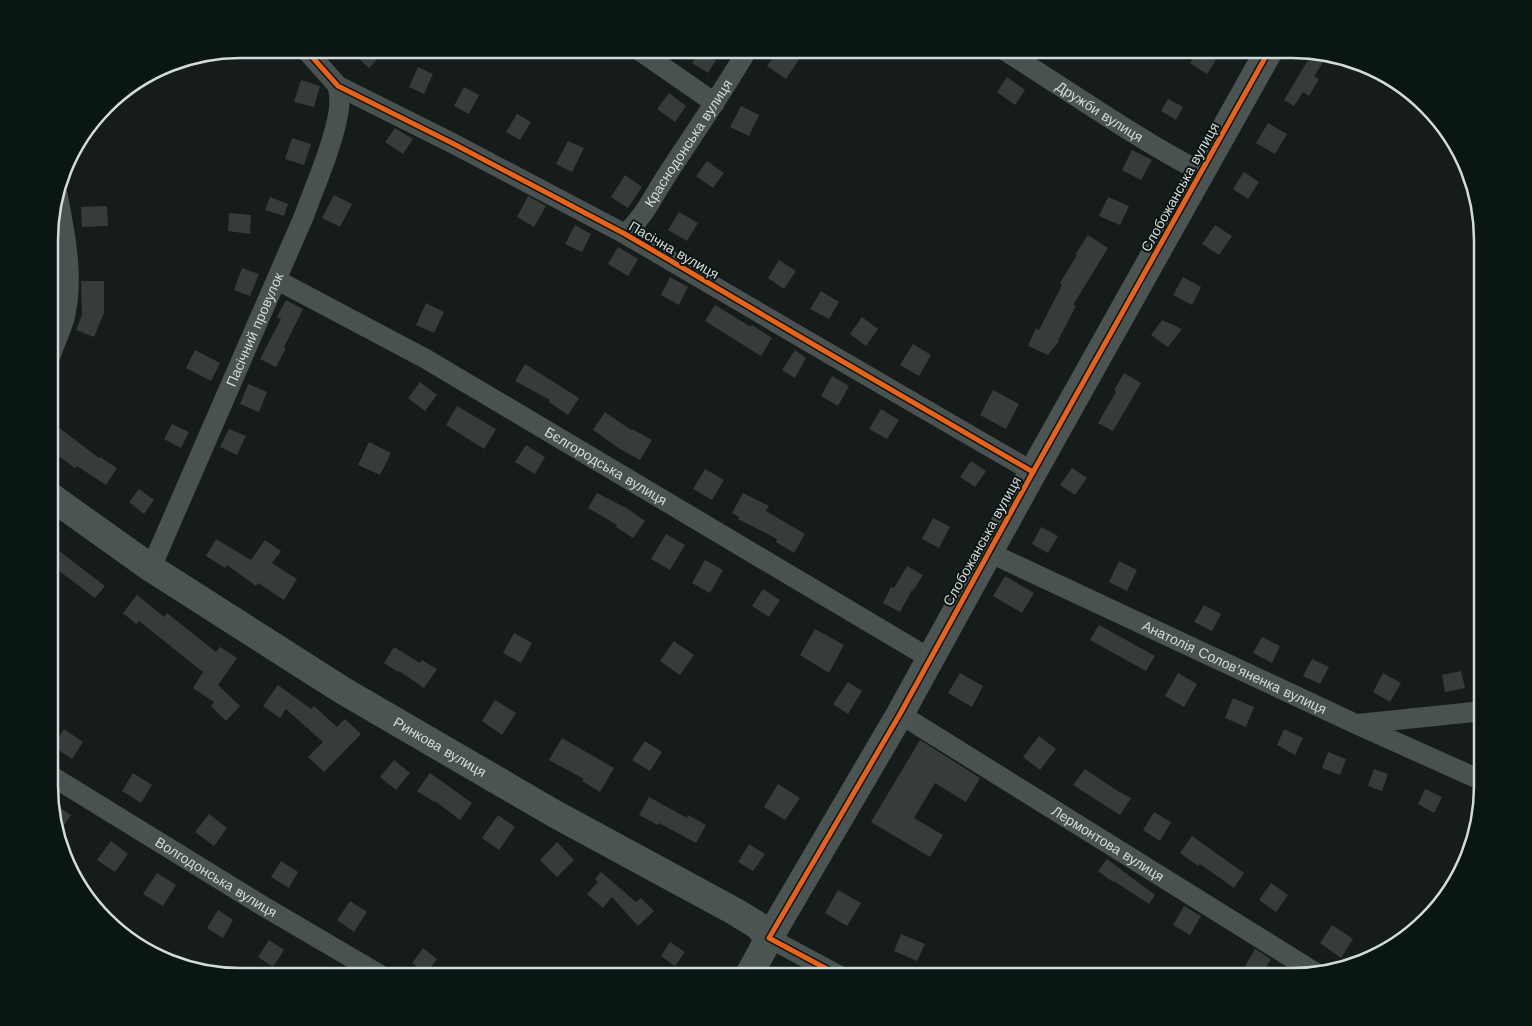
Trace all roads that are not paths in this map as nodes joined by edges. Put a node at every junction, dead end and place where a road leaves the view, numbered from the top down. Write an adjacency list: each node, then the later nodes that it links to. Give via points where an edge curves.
1 (313, 58): 6 (street, Пасічна вулиця)
2 (650, 58): 7 (street)
3 (742, 58): 7 (street, Краснодонська вулиця)
4 (1022, 58): 8 (street, Дружби вулиця)
5 (1265, 58): 8 (street, Слобожанська вулиця)
6 (338, 86): 10 (street, Пасічна вулиця); 11 (street, Пасічний провулок, via 340,107 336,125)
7 (715, 103): 10 (street, Краснодонська вулиця, via 635,226)
8 (1201, 172): 13 (street, Слобожанська вулиця)
9 (60, 209): 12 (street, via 69,285)
10 (625, 234): 13 (street, Пасічна вулиця)
11 (277, 280): 16 (street, Пасічний провулок); 17 (street, Бєлгородська вулиця, via 426,359)
12 (58, 335)
13 (1033, 472): 15 (street, Слобожанська вулиця)
14 (58, 502): 16 (street, Ринкова вулиця)
15 (988, 552): 17 (street, Слобожанська вулиця); 20 (street, Анатолія Солов'яненка вулиця)
16 (151, 568): 23 (street, Ринкова вулиця, via 342,690 555,814 734,911 757,925)
17 (931, 659): 19 (street, Слобожанська вулиця)
18 (1474, 712): 20 (street)
19 (900, 714): 23 (street, Слобожанська вулиця); 27 (street, Лермонтова вулиця)
20 (1358, 724): 21 (street, Анатолія Солов'яненка вулиця)
21 (1474, 777)
22 (58, 780): 24 (street, Волгодонська вулиця)
23 (769, 938): 25 (street, Слобожанська вулиця); 26 (street, Ринкова вулиця)
24 (369, 968)
25 (753, 968)
26 (825, 968)
27 (1308, 968)

